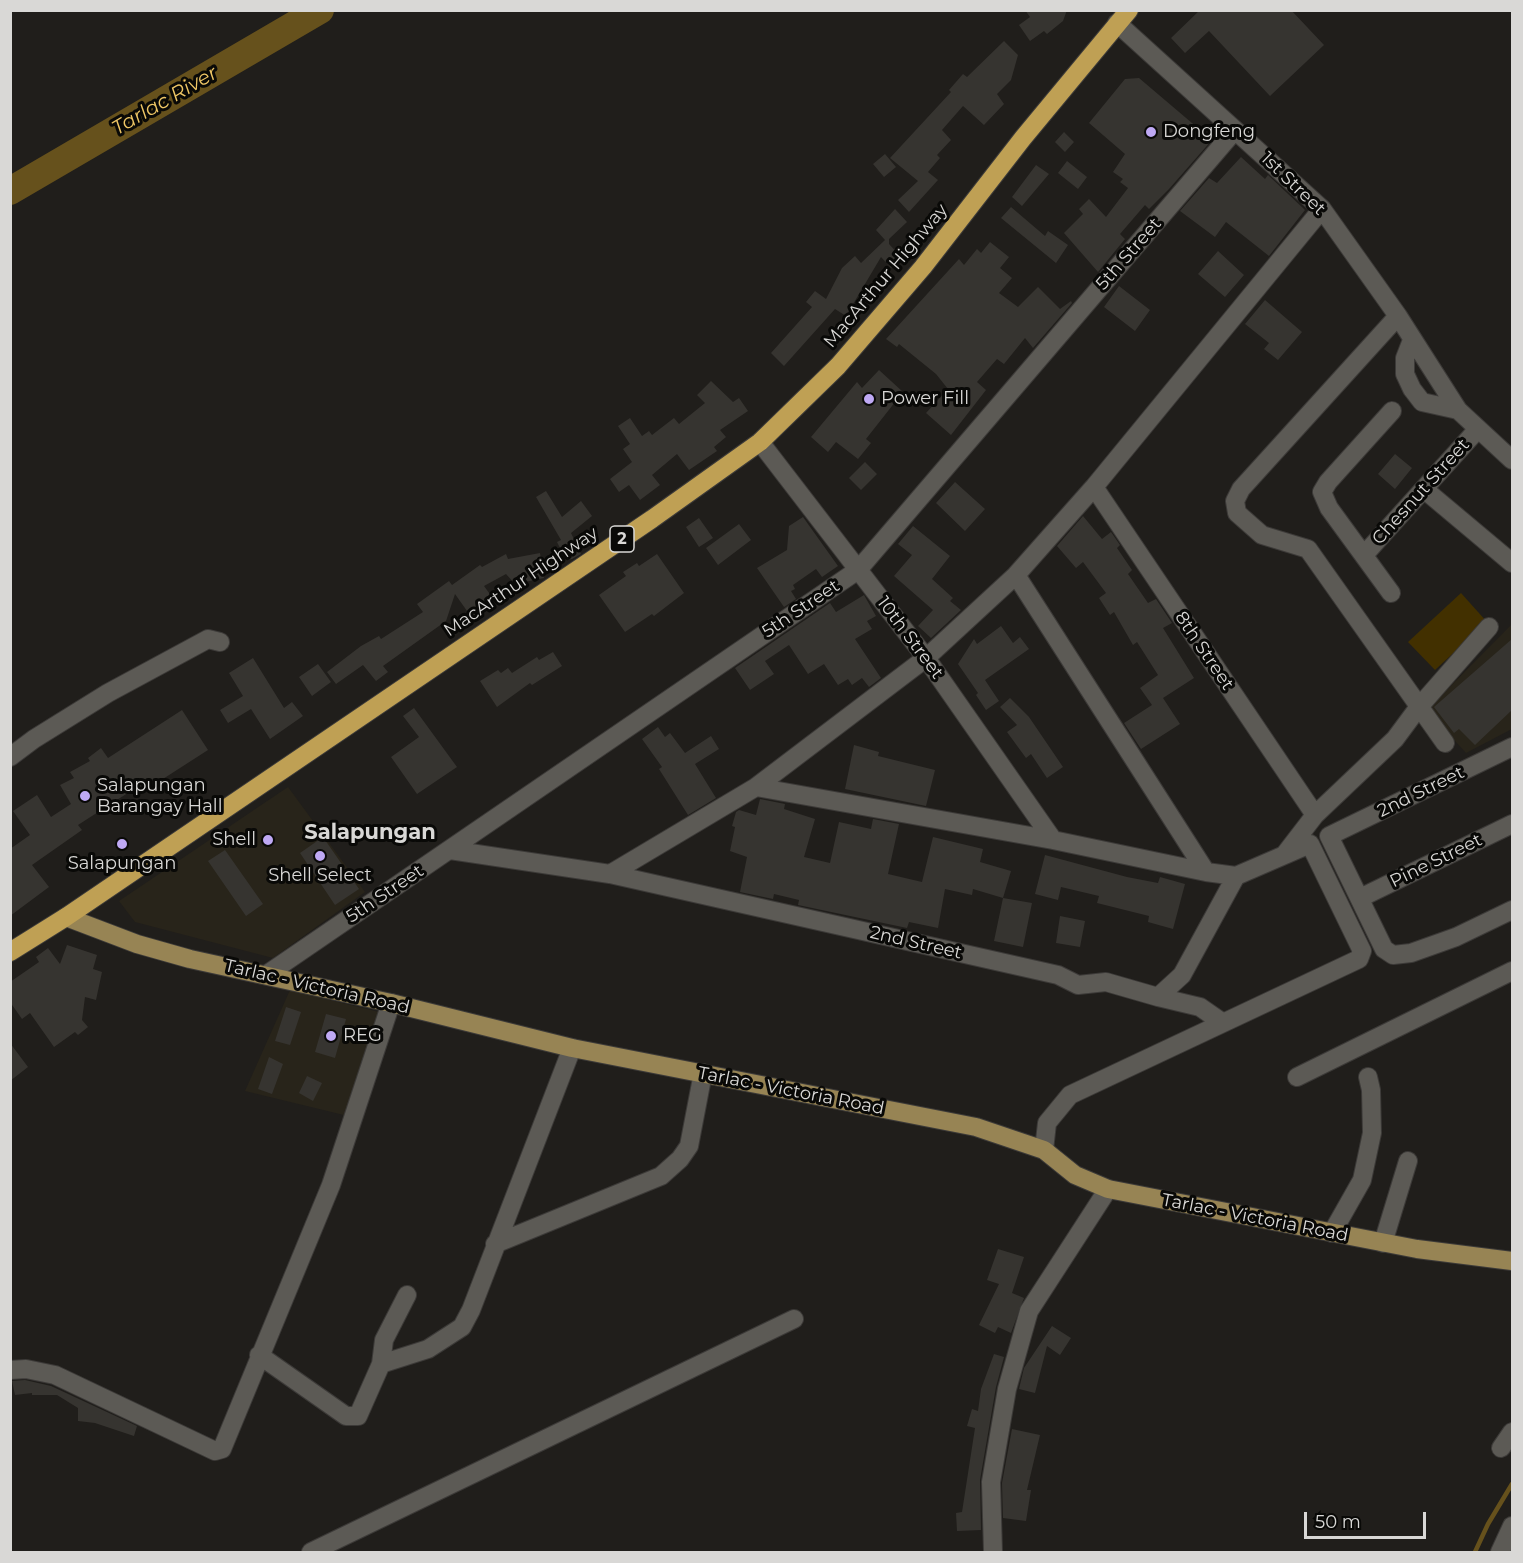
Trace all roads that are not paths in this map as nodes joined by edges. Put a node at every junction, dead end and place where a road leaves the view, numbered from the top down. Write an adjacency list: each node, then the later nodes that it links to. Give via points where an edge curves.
1 (1123, 16): 2 (street, 1st Street); 9 (highway, MacArthur Highway / 2, via 894,302 838,366)
2 (1235, 130): 3 (street, 1st Street); 15 (street, 5th Street)
3 (1322, 209): 4 (street, 1st Street); 11 (street)
4 (1398, 316): 5 (street, 1st Street); 21 (street, via 1241,489 1235,501 1237,513 1262,535 1308,549)
5 (1412, 340): 6 (street, 1st Street); 6 (street, via 1405,358 1405,374 1412,389 1422,402)
6 (1458, 410): 8 (street, 1st Street)
7 (1392, 411): 13 (street, via 1322,492 1329,508)
8 (1477, 430): 10 (street, 1st Street); 12 (street, Chesnut Street)
9 (760, 442): 15 (street, 10th Street); 36 (highway, MacArthur Highway / 2)
10 (1510, 454)
11 (1094, 487): 16 (street); 26 (street, 8th Street)
12 (1425, 490): 13 (street, Chesnut Street); 14 (street)
13 (1364, 555): 17 (street)
14 (1512, 564)
15 (858, 570): 20 (street, 10th Street); 29 (street, 5th Street)
16 (1016, 575): 20 (street); 31 (street)
17 (1391, 593)
18 (1489, 627): 21 (street)
19 (219, 642): 24 (street, via 208,639 108,693)
20 (926, 658): 25 (street); 28 (street, 10th Street)
21 (1418, 708): 22 (street); 26 (street, via 1387,747)
22 (1445, 743)
23 (1512, 747): 34 (street, 2nd Street, via 1329,836)
24 (10, 757)
25 (756, 787): 28 (street); 32 (street)
26 (1315, 815): 30 (street)
27 (1512, 824): 34 (street, Pine Street)
28 (1053, 840): 31 (street)
29 (450, 850): 32 (street, 2nd Street); 39 (street, 5th Street)
30 (1284, 855): 33 (street); 42 (street, via 1311,844 1362,951 1359,959)
31 (1206, 873): 33 (street)
32 (610, 874): 40 (street, 2nd Street, via 1058,975 1078,985 1106,982)
33 (1236, 876): 40 (street, via 1182,975)
34 (1360, 898): 35 (street, via 1384,949 1393,956 1456,938)
35 (1512, 910)
36 (66, 917): 37 (highway, MacArthur Highway / 2); 39 (main road, Tarlac - Victoria Road, via 167,953)
37 (10, 952)
38 (1512, 971): 45 (street)
39 (266, 975): 41 (main road, Tarlac - Victoria Road)
40 (1158, 997): 42 (street, 2nd Street, via 1200,1007)
41 (391, 1003): 43 (main road, Tarlac - Victoria Road); 56 (street, via 331,1185)
42 (1223, 1023): 47 (street, via 1070,1095 1047,1123)
43 (572, 1048): 44 (main road, Tarlac - Victoria Road); 52 (street)
44 (703, 1074): 47 (main road, Tarlac - Victoria Road, via 976,1127); 52 (street, via 689,1146 661,1176)
45 (1298, 1077)
46 (1368, 1077): 50 (street, via 1372,1133 1362,1180)
47 (1044, 1150): 49 (main road, Tarlac - Victoria Road, via 1076,1174)
48 (1408, 1161): 51 (street)
49 (1108, 1190): 50 (main road, Tarlac - Victoria Road); 63 (street, via 1029,1311 1007,1389 991,1482)
50 (1332, 1233): 51 (main road, Tarlac - Victoria Road)
51 (1383, 1243): 53 (main road, Tarlac - Victoria Road)
52 (495, 1245): 57 (street, via 462,1327 428,1349)
53 (1512, 1261)
54 (406, 1295): 57 (street, via 384,1340)
55 (794, 1319): 62 (street)
56 (259, 1355): 57 (street, via 352,1418 362,1411); 58 (street, via 228,1439 222,1449 215,1451 55,1375)
57 (381, 1364)
58 (10, 1370)
59 (1512, 1432): 60 (street)
60 (1501, 1448)
61 (1512, 1526): 64 (street)
62 (311, 1552)
63 (993, 1552)
64 (1500, 1552)

